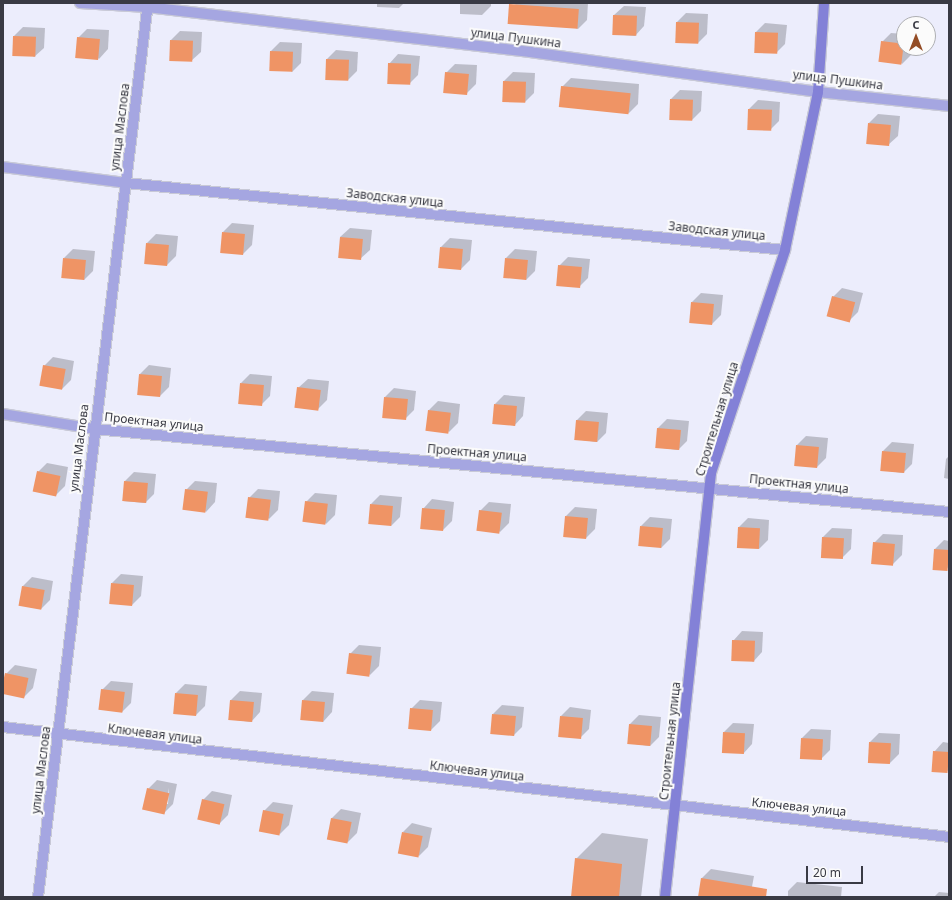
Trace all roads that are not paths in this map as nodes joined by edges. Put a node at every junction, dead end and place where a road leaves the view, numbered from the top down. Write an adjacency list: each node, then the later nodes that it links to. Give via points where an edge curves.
1 (80, 3): 3 (street, улица Пушкина)
2 (824, 3): 4 (street, Строительная улица)
3 (148, 5): 4 (street, улица Пушкина, via 522,51); 7 (street, улица Маслова)
4 (818, 92): 5 (street, улица Пушкина); 8 (street, Строительная улица)
5 (949, 106)
6 (3, 167): 7 (street, Заводская улица)
7 (126, 183): 8 (street, Заводская улица); 10 (street, улица Маслова)
8 (785, 250): 11 (street, Строительная улица, via 711,473)
9 (3, 414): 10 (street, Проектная улица)
10 (95, 429): 11 (street, Проектная улица); 14 (street, улица Маслова)
11 (710, 488): 12 (street, Проектная улица); 15 (street, Строительная улица)
12 (949, 512)
13 (3, 727): 14 (street, Ключевая улица)
14 (58, 736): 15 (street, Ключевая улица); 17 (street, улица Маслова)
15 (676, 806): 16 (street, Ключевая улица); 18 (street, Строительная улица)
16 (949, 837)
17 (38, 897)
18 (665, 897)

